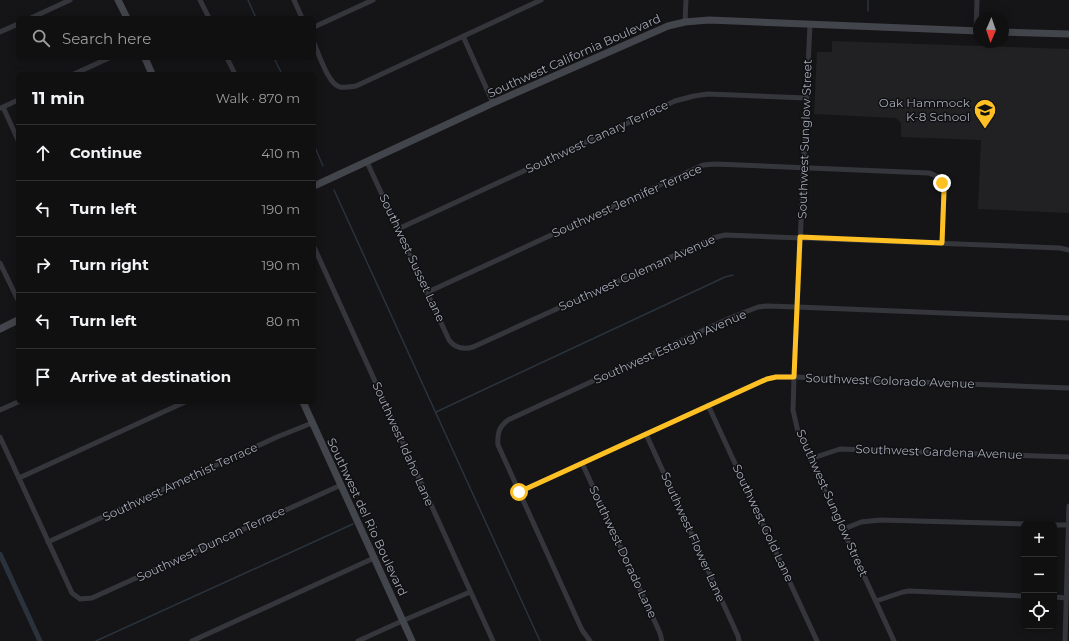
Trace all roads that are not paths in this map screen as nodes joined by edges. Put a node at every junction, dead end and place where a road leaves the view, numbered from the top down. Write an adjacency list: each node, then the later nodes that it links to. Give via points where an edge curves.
1 (70, 0): 10 (street)
2 (118, 0): 11 (street)
3 (200, 0): 12 (street)
4 (294, 0): 13 (street)
5 (373, 0): 17 (street)
6 (541, 0): 22 (street)
7 (686, 0): 14 (street)
8 (977, 0): 9 (street)
9 (977, 12)
10 (35, 16)
11 (126, 16)
12 (208, 16)
13 (301, 16)
14 (685, 22): 15 (street, Southwest California Boulevard, via 709,20); 32 (street, Southwest California Boulevard, via 668,26)
15 (810, 24): 18 (street, Southwest California Boulevard); 30 (street, Southwest Sunglow Street)
16 (16, 25): 19 (street)
17 (316, 26)
18 (973, 31)
19 (0, 32)
20 (1009, 32): 21 (street)
21 (1069, 34)
22 (463, 36): 23 (street, via 356,86 346,88 338,87 331,82); 32 (street)
23 (316, 48)
24 (105, 60): 27 (street)
25 (146, 60): 28 (street)
26 (228, 60): 29 (street)
27 (78, 72)
28 (151, 72)
29 (234, 72)
30 (806, 98): 36 (street, Southwest Sunglow Street); 38 (street, Southwest Canary Terrace, via 708,94 675,101)
31 (16, 101): 33 (street)
32 (493, 103): 35 (street, Southwest California Boulevard)
33 (1, 107): 34 (street)
34 (16, 136)
35 (367, 162): 37 (street, Southwest California Boulevard); 38 (street, Southwest Susset Lane)
36 (803, 168): 39 (street, Southwest Sunglow Street); 40 (street, Southwest Jennifer Terrace, via 935,175 942,183 944,191); 44 (street, Southwest Jennifer Terrace, via 703,165)
37 (316, 185)
38 (398, 229): 44 (street, Southwest Susset Lane)
39 (800, 237): 40 (street, Southwest Coleman Avenue); 46 (street, Southwest Sunglow Street); 50 (street, Southwest Coleman Avenue, via 725,234 473,348)
40 (942, 243): 41 (street, Southwest Coleman Avenue)
41 (1069, 250)
42 (316, 251): 74 (street, Southwest Idaho Lane)
43 (0, 263): 45 (street)
44 (428, 292): 50 (street, Southwest Susset Lane, via 449,340)
45 (16, 296)
46 (797, 307): 47 (street, Southwest Estaugh Avenue); 51 (street, Southwest Sunglow Street); 66 (street, Southwest Estaugh Avenue, via 767,306 746,311 508,420 498,430 498,444)
47 (1069, 318)
48 (16, 321): 49 (street)
49 (0, 329)
50 (462, 348)
51 (794, 377): 52 (street, Southwest Colorado Avenue); 56 (street, Southwest Colorado Avenue, via 772,377); 62 (street, Southwest Sunglow Street, via 794,410 798,432)
52 (1069, 388)
53 (16, 403): 57 (street)
54 (181, 404): 64 (street)
55 (304, 404): 58 (street, Southwest del Rio Boulevard)
56 (708, 405): 59 (street, Southwest Colorado Avenue); 87 (street, Southwest Gold Lane)
57 (0, 410)
58 (312, 423): 65 (street, Southwest del Rio Boulevard); 72 (street, Southwest Amethist Terrace)
59 (646, 434): 63 (street, Southwest Colorado Avenue); 86 (street, Southwest Flower Lane)
60 (0, 436): 64 (street)
61 (1069, 457): 62 (street, Southwest Gardena Avenue, via 840,449)
62 (810, 458): 71 (street, Southwest Sunglow Street)
63 (582, 463): 66 (street, Southwest Colorado Avenue); 85 (street, Southwest Dorado Lane)
64 (19, 478): 72 (street)
65 (341, 484): 72 (street, Southwest Duncan Terrace, via 92,598 80,599 72,592); 73 (street, Southwest del Rio Boulevard)
66 (519, 492): 84 (street, via 582,630)
67 (1069, 506): 70 (street)
68 (1021, 524): 71 (street, via 880,520 861,522)
69 (1057, 525): 70 (street)
70 (1068, 525): 77 (street)
71 (844, 529): 78 (street, Southwest Sunglow Street)
72 (48, 542)
73 (374, 558): 79 (street, Southwest del Rio Boulevard); 80 (street)
74 (470, 592): 79 (street); 83 (street, Southwest Idaho Lane)
75 (1021, 596): 78 (street, via 909,591)
76 (1057, 597): 77 (street)
77 (1067, 598): 89 (street)
78 (876, 601): 88 (street, Southwest Sunglow Street)
79 (402, 621): 81 (street); 82 (street, Southwest del Rio Boulevard)
80 (192, 641)
81 (358, 641)
82 (412, 641)
83 (492, 641)
84 (590, 641)
85 (662, 641)
86 (739, 641)
87 (817, 641)
88 (894, 641)
89 (1065, 641)

